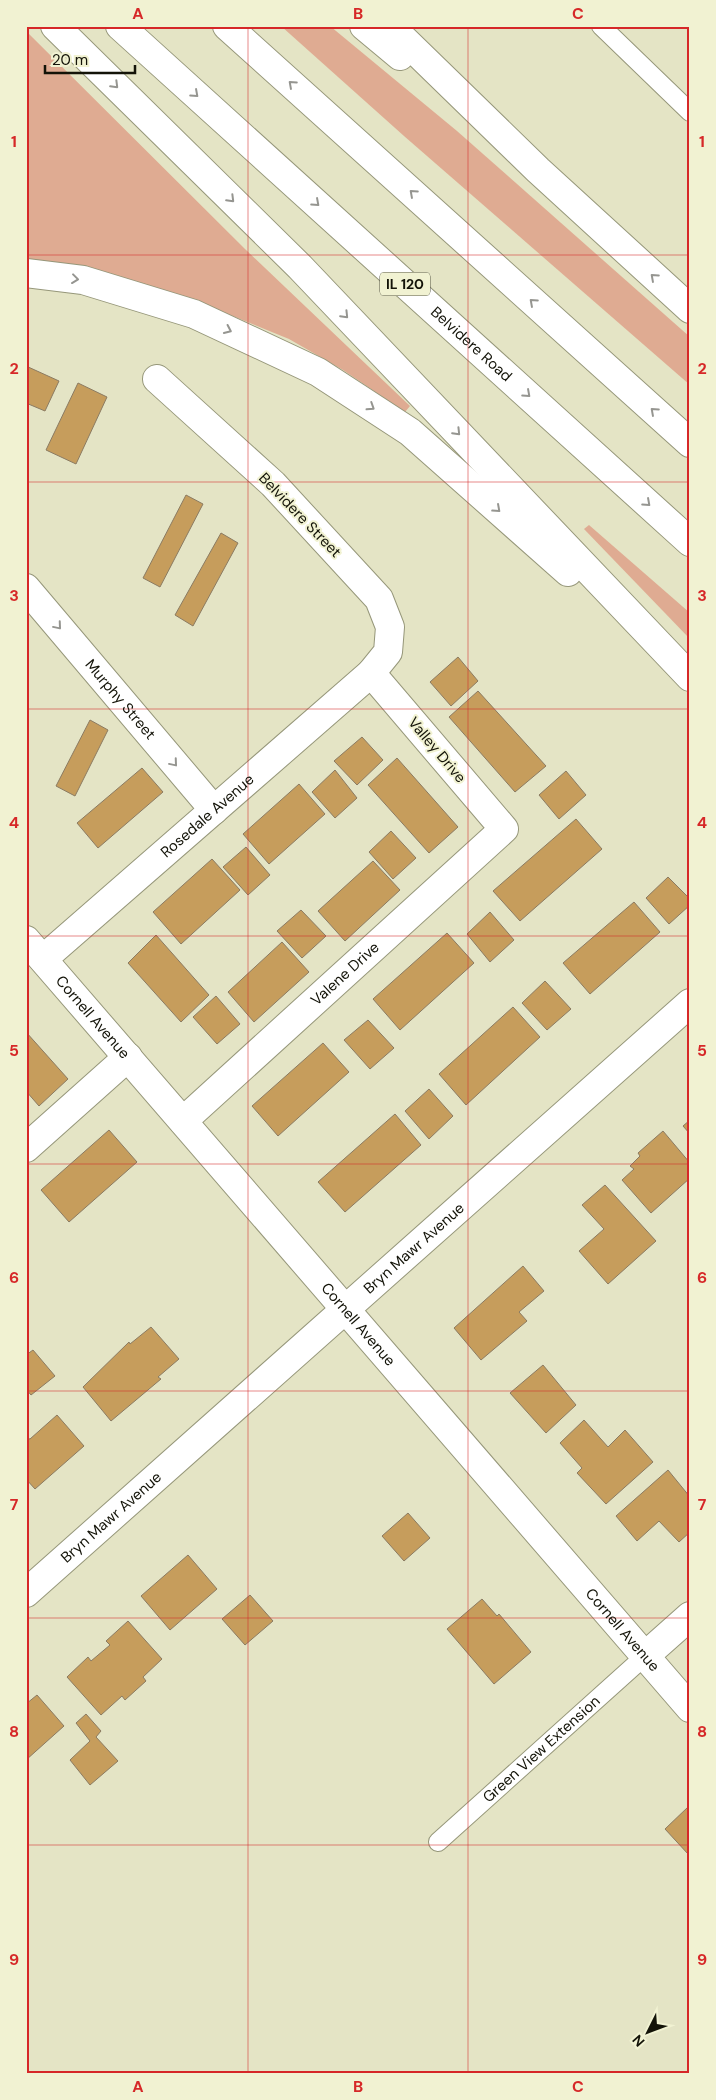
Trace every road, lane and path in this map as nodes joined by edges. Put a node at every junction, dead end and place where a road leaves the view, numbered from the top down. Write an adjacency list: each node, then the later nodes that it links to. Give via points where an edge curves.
1 (55, 26): 16 (street, one-way to 16, via 300,267)
2 (120, 26): 13 (street, Belvidere Road / IL 120, one-way to 13)
3 (227, 26): 12 (street, one-way to 3)
4 (364, 26): 8 (street)
5 (390, 26): 8 (street)
6 (601, 26): 7 (lane)
7 (690, 112)
8 (538, 170): 10 (street, one-way to 8)
9 (26, 273): 16 (street, one-way to 16, via 83,280 194,314 318,372 410,432)
10 (690, 309)
11 (157, 378): 15 (street, Belvidere Street, via 273,484 379,599 390,627 388,652)
12 (690, 443)
13 (690, 542)
14 (26, 588): 17 (street, Murphy Street, one-way to 17)
15 (371, 673): 17 (street, Rosedale Avenue); 18 (street, Valley Drive)
16 (690, 679)
17 (214, 810): 19 (street, Rosedale Avenue)
18 (502, 827): 22 (street, Valene Drive, via 504,829)
19 (35, 950): 21 (street, Cornell Avenue)
20 (690, 1003): 24 (street, Bryn Mawr Avenue)
21 (128, 1057): 22 (street, Cornell Avenue); 23 (street)
22 (182, 1121): 24 (street, Cornell Avenue)
23 (26, 1148)
24 (346, 1310): 25 (street, Bryn Mawr Avenue); 27 (street, Cornell Avenue)
25 (26, 1594)
26 (690, 1616): 27 (street)
27 (645, 1656): 28 (street, Cornell Avenue); 29 (lane, Green View Extension)
28 (690, 1708)
29 (438, 1842)

